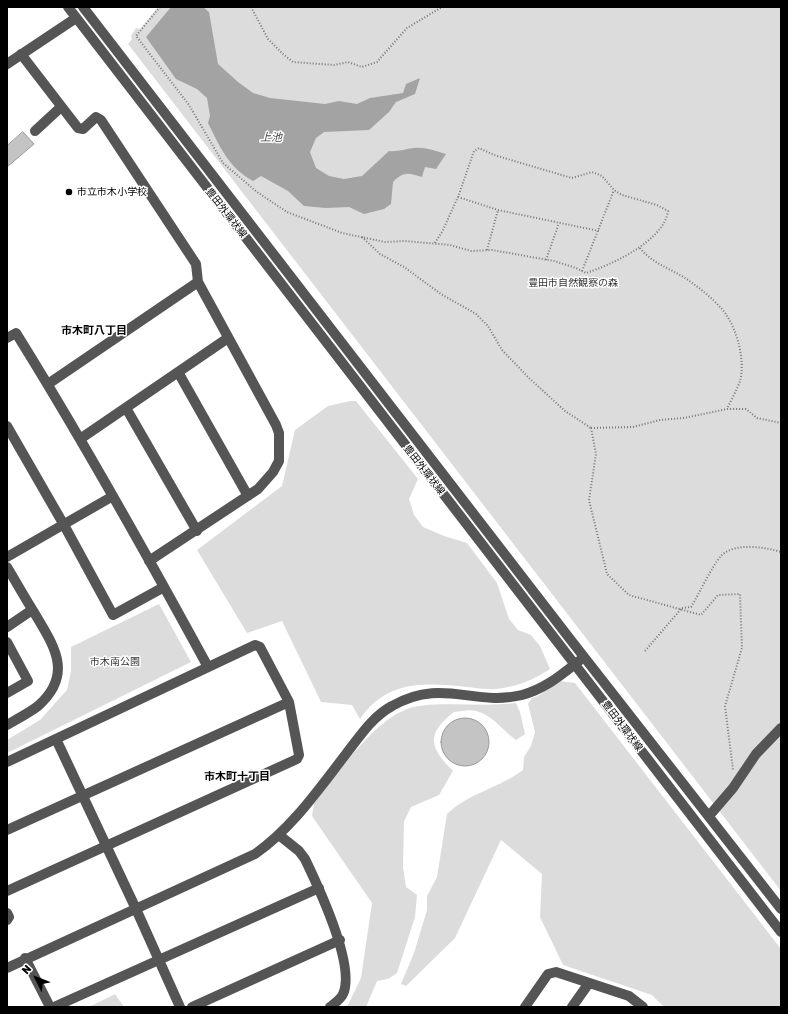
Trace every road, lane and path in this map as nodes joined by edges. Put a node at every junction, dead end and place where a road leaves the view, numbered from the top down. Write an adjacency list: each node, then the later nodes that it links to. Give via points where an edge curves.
1 (68, 7): 6 (street, 豊田外環状線)
2 (160, 7): 16 (path, via 136,36 189,105 223,163 256,192 287,212 342,234)
3 (251, 7): 4 (path, via 268,39 284,56 294,62 334,65 348,62 362,66 377,62 407,28)
4 (442, 7)
5 (88, 8): 47 (street, 豊田外環状線)
6 (76, 18): 7 (street); 48 (street, 豊田外環状線)
7 (21, 54): 8 (street); 9 (street)
8 (7, 64)
9 (61, 106): 10 (street); 22 (street, via 78,128 83,129 96,117 101,120 196,264)
10 (35, 131)
11 (614, 190): 12 (path, via 602,176 592,172 572,178 494,155 479,148 474,151 470,160); 15 (path); 18 (path, via 668,211 667,218)
12 (458, 198): 13 (path); 17 (path)
13 (498, 210): 14 (path); 19 (path)
14 (558, 224): 15 (path); 20 (path)
15 (599, 231): 21 (path)
16 (362, 237): 17 (path, via 385,242); 31 (path, via 380,254 476,314 488,326 502,350 529,378 564,411)
17 (434, 244): 19 (path, via 471,251)
18 (640, 248): 21 (path, via 600,269 586,273); 28 (path, via 653,261 698,288 721,308 729,320 741,349 741,371 740,381)
19 (487, 250): 20 (path)
20 (546, 260): 21 (path)
21 (582, 271)
22 (198, 282): 24 (street); 26 (street)
23 (7, 338): 26 (street, via 16,333)
24 (228, 338): 25 (street); 34 (street, via 279,433 279,461 267,480)
25 (178, 372): 27 (street); 34 (street)
26 (48, 384): 32 (street)
27 (126, 408): 32 (street); 36 (street)
28 (727, 409): 29 (path, via 746,409 757,418); 31 (path, via 633,427)
29 (781, 423)
30 (7, 426): 35 (street)
31 (591, 428): 42 (path, via 596,454 589,500 607,574 629,595)
32 (80, 438): 33 (street)
33 (113, 496): 35 (street); 39 (street)
34 (248, 496): 36 (street)
35 (64, 525): 38 (street); 41 (street, via 113,615)
36 (196, 531): 39 (street)
37 (781, 552): 42 (path, via 768,548 739,547 722,555 691,607)
38 (7, 557)
39 (149, 561): 41 (street)
40 (7, 566): 43 (street)
41 (164, 587): 49 (street)
42 (681, 609): 46 (path); 56 (path, via 701,615 718,595 740,594 742,648 726,706)
43 (32, 610): 44 (street); 52 (street, via 55,648 58,671 55,682 45,698)
44 (7, 627)
45 (7, 642): 50 (street, via 28,682)
46 (645, 651)
47 (584, 656): 48 (street); 58 (street, 豊田外環状線)
48 (574, 664): 60 (street, via 545,686 521,695 489,697 431,692 411,696 390,706 371,722 297,817); 68 (street, 豊田外環状線)
49 (208, 667): 51 (street, via 255,645 260,647); 54 (street)
50 (7, 693)
51 (289, 702): 57 (street); 61 (street, via 299,755 297,759)
52 (7, 725)
53 (781, 728): 56 (street, via 756,754)
54 (56, 739): 55 (street); 57 (street)
55 (7, 762)
56 (733, 788): 58 (street)
57 (83, 795): 59 (street); 61 (street)
58 (708, 816): 65 (street, 豊田外環状線)
59 (7, 830)
60 (279, 835): 62 (street, via 305,859); 64 (street, via 241,862)
61 (107, 847): 63 (street); 64 (street)
62 (319, 888): 69 (street); 71 (street)
63 (7, 891)
64 (136, 909): 70 (street); 71 (street)
65 (781, 910)
66 (7, 913): 67 (street)
67 (7, 920)
68 (781, 932)
69 (340, 940): 78 (street); 79 (street, via 346,982 343,994)
70 (25, 958): 72 (street); 75 (street)
71 (158, 960): 76 (street); 77 (street)
72 (7, 968)
73 (589, 983): 74 (street, via 629,996); 80 (street, via 556,972 548,974); 81 (street)
74 (641, 1006)
75 (50, 1007)
76 (54, 1007)
77 (180, 1007)
78 (192, 1007)
79 (330, 1007)
80 (525, 1007)
81 (572, 1007)

